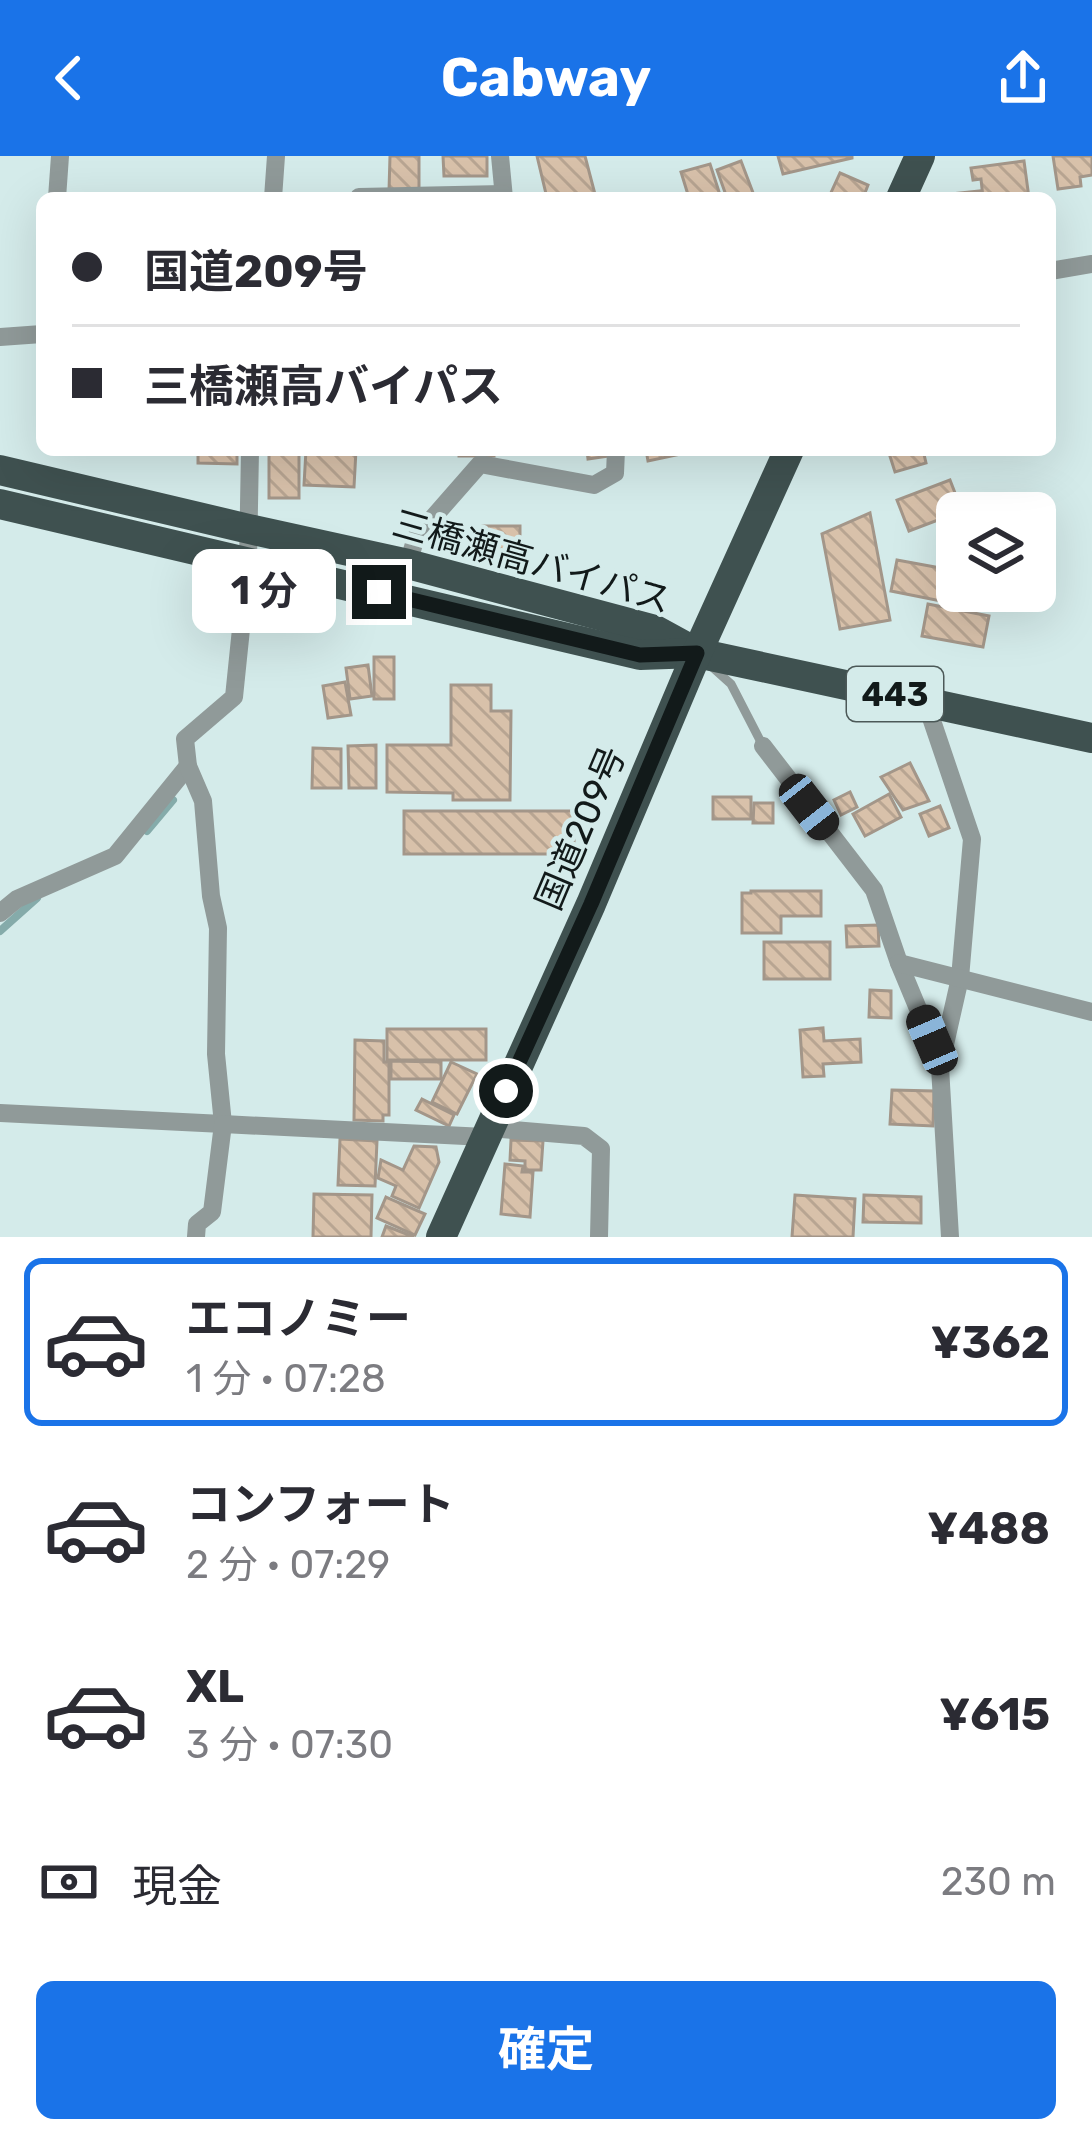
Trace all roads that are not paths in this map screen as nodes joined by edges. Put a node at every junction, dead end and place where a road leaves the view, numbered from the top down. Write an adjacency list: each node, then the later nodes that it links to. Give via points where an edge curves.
1 (60, 156): 5 (street)
2 (276, 156): 6 (street)
3 (500, 156): 7 (street)
4 (920, 156): 8 (highway)
5 (57, 192)
6 (273, 192)
7 (504, 192)
8 (904, 192)
9 (1092, 264): 10 (street)
10 (1056, 270)
11 (36, 334): 12 (street)
12 (0, 337)
13 (250, 456): 18 (street)
14 (616, 456): 20 (street, via 615,473 595,485 480,464 416,538)
15 (786, 456): 21 (highway, 国道209号)
16 (0, 470): 18 (highway, 三橋瀬高バイパス / 443)
17 (0, 504): 19 (highway, 三橋瀬高バイパス / 443)
18 (248, 529): 19 (street); 20 (highway, 三橋瀬高バイパス / 443)
19 (248, 561): 21 (highway, 三橋瀬高バイパス / 443, via 640,655); 25 (street, via 234,697 185,739)
20 (408, 563): 21 (highway, 三橋瀬高バイパス / 443, via 655,630)
21 (697, 653): 22 (highway, 443); 24 (lane, via 731,684); 33 (highway, 国道209号)
22 (925, 700): 23 (highway, 443); 28 (street, via 972,839)
23 (1092, 738)
24 (763, 746): 27 (street, via 874,890)
25 (188, 766): 26 (street, via 115,856); 32 (street, via 203,801 218,928)
26 (0, 913)
27 (899, 962): 28 (street); 30 (street)
28 (960, 978): 29 (street); 30 (street)
29 (1092, 1012)
30 (940, 1067): 37 (street)
31 (0, 1113): 32 (street)
32 (223, 1124): 33 (street); 34 (street, via 212,1212 197,1224)
33 (487, 1132): 35 (highway, 国道209号); 36 (street, via 584,1136 601,1149)
34 (196, 1237)
35 (441, 1237)
36 (599, 1237)
37 (950, 1237)

